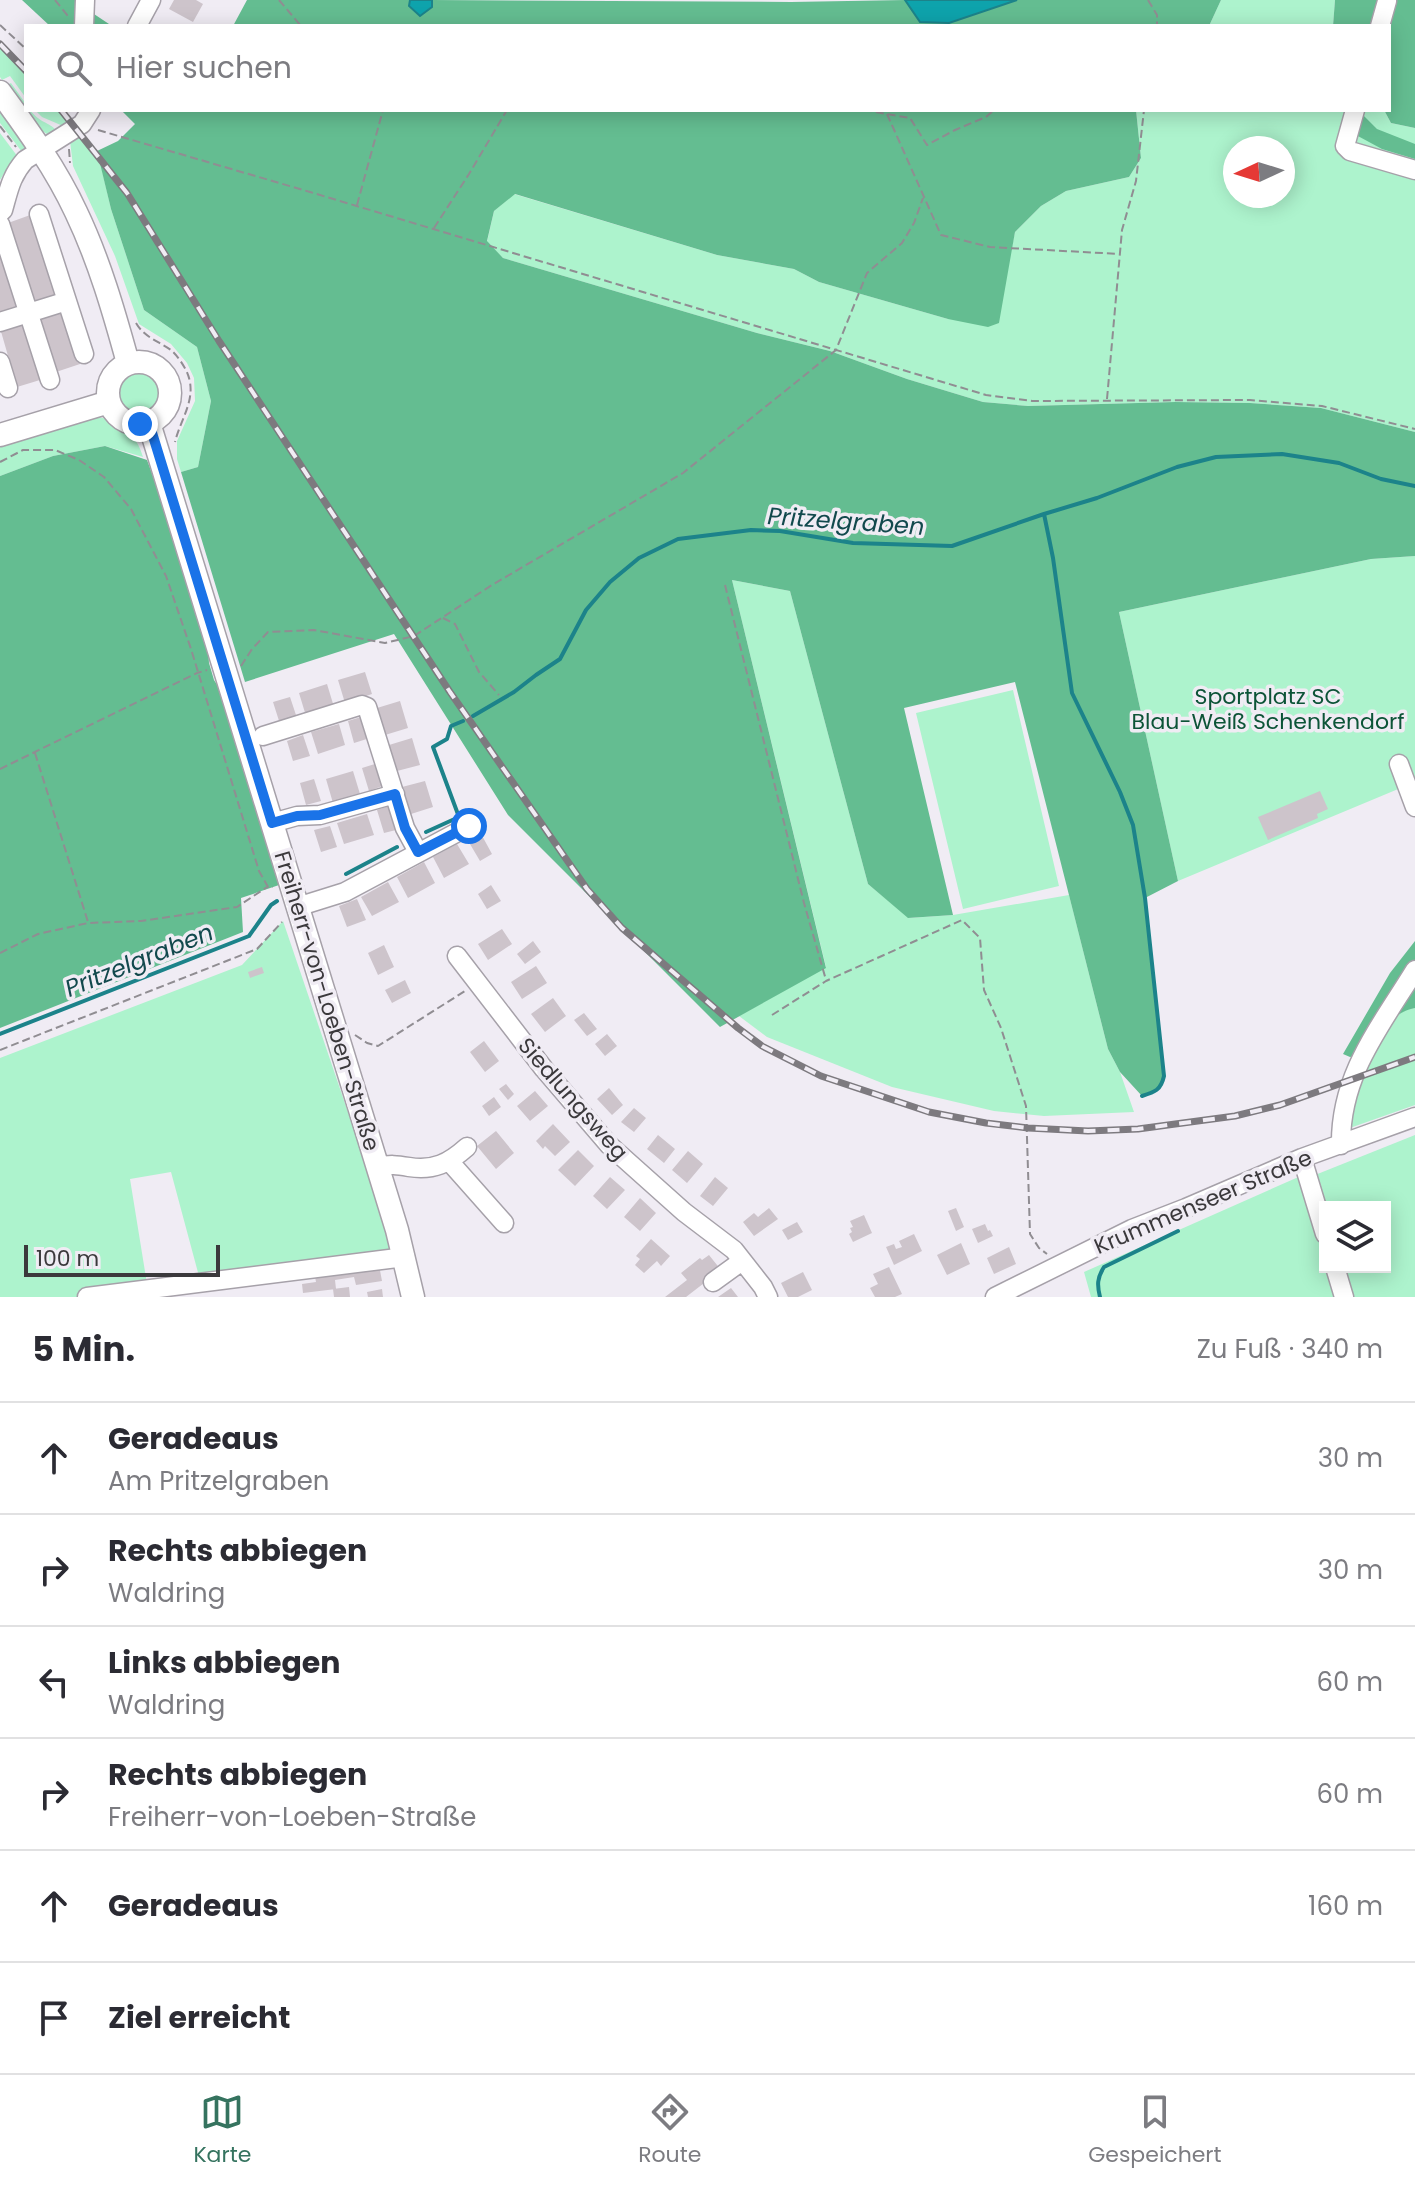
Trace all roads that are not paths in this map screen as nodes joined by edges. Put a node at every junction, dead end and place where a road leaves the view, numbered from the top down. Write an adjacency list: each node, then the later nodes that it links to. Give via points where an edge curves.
1 (85, 0): 4 (street)
2 (151, 0): 5 (street)
3 (1387, 1): 6 (street)
4 (77, 22)
5 (138, 24)
6 (1381, 24)
7 (0, 92): 10 (main road)
8 (90, 112): 10 (street, via 82,124)
9 (1354, 112): 11 (street, via 1345,146 1350,151)
10 (33, 155): 12 (street, via 12,175); 20 (main road, via 75,209)
11 (1415, 170)
12 (0, 213)
13 (39, 214): 15 (street)
14 (0, 224): 16 (street)
15 (67, 301): 16 (street); 18 (street)
16 (28, 313): 17 (street); 21 (street)
17 (0, 322)
18 (84, 354)
19 (0, 362): 22 (street)
20 (128, 363): 23 (main road, via 109,383); 24 (main road, via 157,367 169,382 165,411)
21 (50, 380)
22 (8, 388)
23 (109, 402): 24 (main road, via 130,423); 25 (main road)
24 (149, 423): 30 (main road, Freiherr-von-Loeben-Straße, via 231,668 236,706)
25 (0, 435)
26 (263, 736): 28 (street, via 367,707)
27 (1399, 764): 29 (street)
28 (395, 794): 30 (street); 32 (street)
29 (1415, 807)
30 (272, 823): 33 (main road, Freiherr-von-Loeben-Straße)
31 (469, 826): 32 (street)
32 (418, 852): 33 (street, via 345,892)
33 (285, 893): 41 (main road, Freiherr-von-Loeben-Straße)
34 (457, 956): 45 (street, Siedlungsweg, via 609,1145)
35 (1415, 970): 37 (street, via 1365,1050 1345,1100)
36 (1415, 1117): 37 (street, Krummenseer Straße)
37 (1341, 1145): 39 (street, Krummenseer Straße)
38 (467, 1147): 40 (street)
39 (1302, 1158): 42 (street); 51 (street, Krummenseer Straße, via 1132,1229)
40 (449, 1161): 41 (street, via 427,1168 392,1163); 43 (street)
41 (378, 1167): 44 (main road, Freiherr-von-Loeben-Straße)
42 (1319, 1214)
43 (504, 1223)
44 (405, 1257): 48 (street); 49 (main road, Freiherr-von-Loeben-Straße)
45 (742, 1261): 47 (street); 50 (street, Siedlungsweg)
46 (1337, 1273): 52 (street)
47 (713, 1282)
48 (87, 1297)
49 (413, 1297)
50 (768, 1297)
51 (995, 1297)
52 (1344, 1297)

